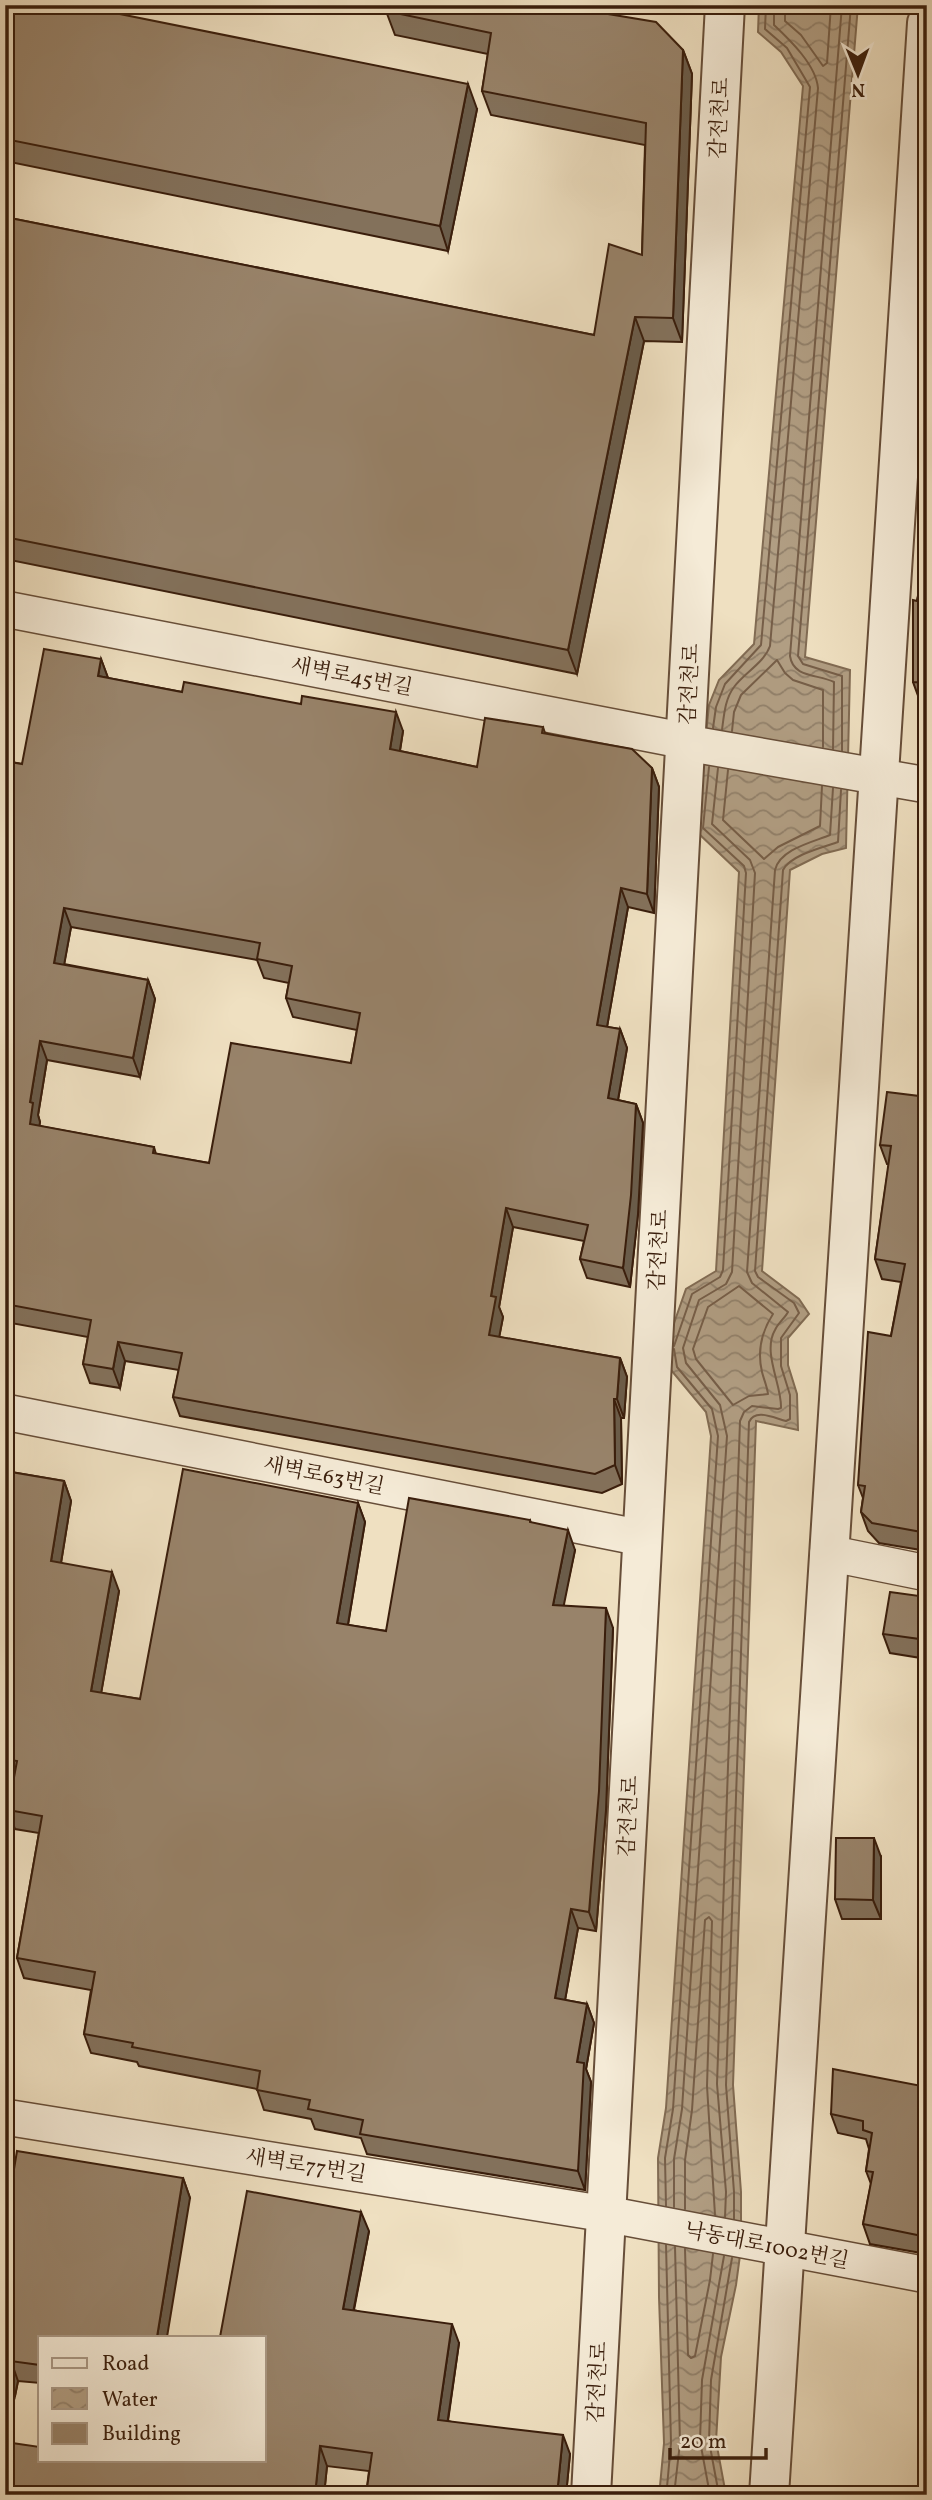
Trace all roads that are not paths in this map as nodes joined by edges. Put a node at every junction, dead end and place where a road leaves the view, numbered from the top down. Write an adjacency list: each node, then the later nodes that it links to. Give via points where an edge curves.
1 (725, 5): 4 (street, 감전천로)
2 (927, 23): 5 (street)
3 (5, 609): 4 (street, 새벽로45번길)
4 (692, 743): 5 (street, 새벽로45번길); 8 (street, 감전천로)
5 (871, 774): 6 (street, 새벽로45번길); 9 (street)
6 (927, 785)
7 (5, 1412): 8 (street, 새벽로63번길)
8 (642, 1538): 12 (street, 감전천로)
9 (828, 1553): 10 (street); 13 (street)
10 (927, 1573)
11 (5, 2117): 12 (street, 새벽로77번길)
12 (618, 2216): 13 (street, 낙동대로1002번길); 15 (street, 감전천로)
13 (777, 2247): 14 (street, 낙동대로1002번길); 16 (street)
14 (927, 2275)
15 (591, 2495)
16 (769, 2495)

